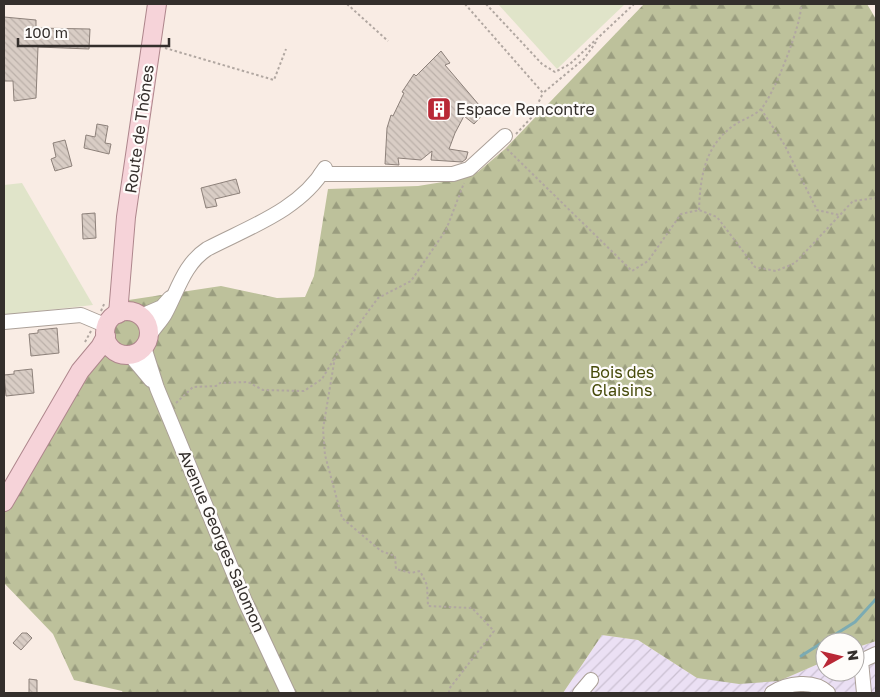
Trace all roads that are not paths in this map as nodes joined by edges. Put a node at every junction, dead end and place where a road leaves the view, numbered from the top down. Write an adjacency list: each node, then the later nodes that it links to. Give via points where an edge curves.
1 (157, 4): 4 (main road, Route de Thônes, via 126,217)
2 (505, 140): 3 (street, via 469,169 445,174 323,171 300,199 201,253 188,267)
3 (173, 296): 4 (street, via 162,307); 6 (street, via 165,315)
4 (117, 321): 5 (street, via 81,315); 6 (main road, via 112,349); 6 (main road, via 147,325); 7 (main road, via 80,371)
5 (4, 322)
6 (135, 347): 7 (main road, via 99,361); 11 (street, Avenue Georges Salomon, via 157,388 245,601)
7 (69, 392): 8 (main road)
8 (4, 502)
9 (876, 654): 15 (street, via 861,661)
10 (591, 680): 12 (street)
11 (288, 693)
12 (580, 693)
13 (772, 693): 14 (street, via 784,687 815,685)
14 (828, 693)
15 (864, 693)

